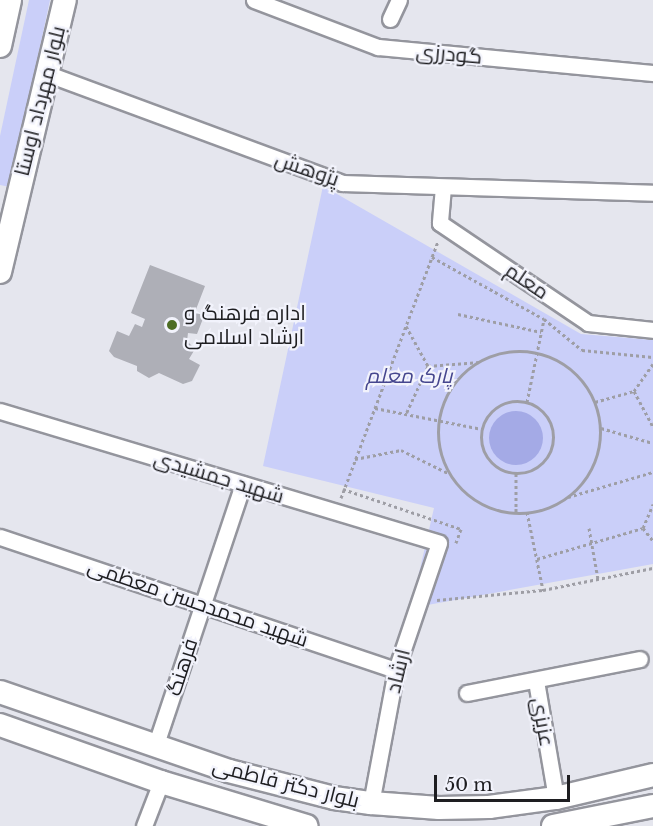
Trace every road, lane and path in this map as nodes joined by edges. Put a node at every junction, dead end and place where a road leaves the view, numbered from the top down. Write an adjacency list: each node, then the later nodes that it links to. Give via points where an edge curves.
1 (65, 0): 8 (main road, بلوار مهرداد اوستا)
2 (254, 0): 7 (street, گودرزی, via 378,47)
3 (399, 0): 5 (street)
4 (6, 9): 6 (main road)
5 (390, 19)
6 (0, 46)
7 (653, 73)
8 (48, 74): 9 (street, پژوهش, via 342,183); 11 (main road, بلوار مهرداد اوستا)
9 (443, 187): 10 (street, پژوهش); 12 (street, via 440,223)
10 (653, 193)
11 (7, 201): 14 (main road, بلوار مهرداد اوستا)
12 (444, 225): 13 (path); 18 (street, معلم, via 588,323)
13 (432, 257): 16 (path); 17 (path)
14 (0, 272)
15 (458, 314): 19 (path)
16 (544, 319): 19 (path); 21 (path, via 582,350)
17 (406, 326): 24 (path); 28 (path)
18 (653, 330)
19 (541, 332): 20 (path)
20 (537, 352): 22 (path, via 509,351); 26 (path); 27 (path, via 561,362 581,379)
21 (653, 357)
22 (480, 362): 24 (path); 31 (path, via 462,375 446,396)
23 (653, 364): 25 (path)
24 (428, 366): 30 (path)
25 (634, 391): 27 (path); 32 (path)
26 (527, 402): 34 (path, via 507,402 496,407); 38 (path, via 547,416 553,438 545,460 536,468)
27 (595, 402): 33 (path)
28 (374, 408): 30 (path); 36 (path)
29 (0, 411): 40 (street, شهید جمشیدی)
30 (406, 414): 31 (path)
31 (438, 421): 34 (path); 39 (path, via 440,449)
32 (653, 426)
33 (601, 428): 35 (path); 42 (path, via 597,455 586,478)
34 (482, 429): 38 (path, via 484,451 490,462)
35 (653, 442)
36 (355, 459): 39 (path, via 401,450); 41 (path)
37 (653, 472): 42 (path)
38 (516, 473): 46 (path)
39 (450, 474): 46 (path, via 467,494 490,508)
40 (243, 484): 44 (street, شهید جمشیدی); 59 (street, فرهنگ)
41 (343, 489): 44 (path); 53 (path, via 461,529)
42 (567, 498): 45 (path)
43 (653, 504): 48 (path)
44 (336, 512): 51 (street, شهید جمشیدی)
45 (527, 512): 46 (path); 54 (path)
46 (516, 513)
47 (589, 528): 52 (path)
48 (643, 528): 50 (path); 52 (path)
49 (0, 537): 59 (street, شهید محمدحسن معظمی)
50 (653, 541)
51 (439, 543): 61 (street, ارشاد)
52 (592, 543): 54 (path); 56 (path)
53 (454, 549)
54 (537, 559): 58 (path)
55 (653, 568): 56 (path)
56 (598, 579): 58 (path)
57 (440, 590): 58 (path, via 437,601)
58 (543, 590)
59 (203, 604): 61 (street, شهید محمدحسن معظمی); 66 (street, فرهنگ)
60 (640, 659): 62 (street)
61 (396, 670): 70 (street, ارشاد)
62 (536, 681): 64 (street); 69 (street, عزیزی)
63 (0, 692): 66 (main road, بلوار دکتر فاطمی)
64 (467, 693)
65 (0, 724): 68 (main road, بلوار دکتر فاطمی)
66 (155, 747): 70 (main road, بلوار دکتر فاطمی, via 302,790)
67 (653, 775): 69 (main road, بلوار دکتر فاطمی)
68 (161, 782): 72 (street); 73 (main road, بلوار دکتر فاطمی)
69 (556, 798): 70 (main road, بلوار دکتر فاطمی, via 489,807)
70 (371, 803)
71 (653, 806): 74 (main road)
72 (144, 826)
73 (307, 826)
74 (553, 826)

